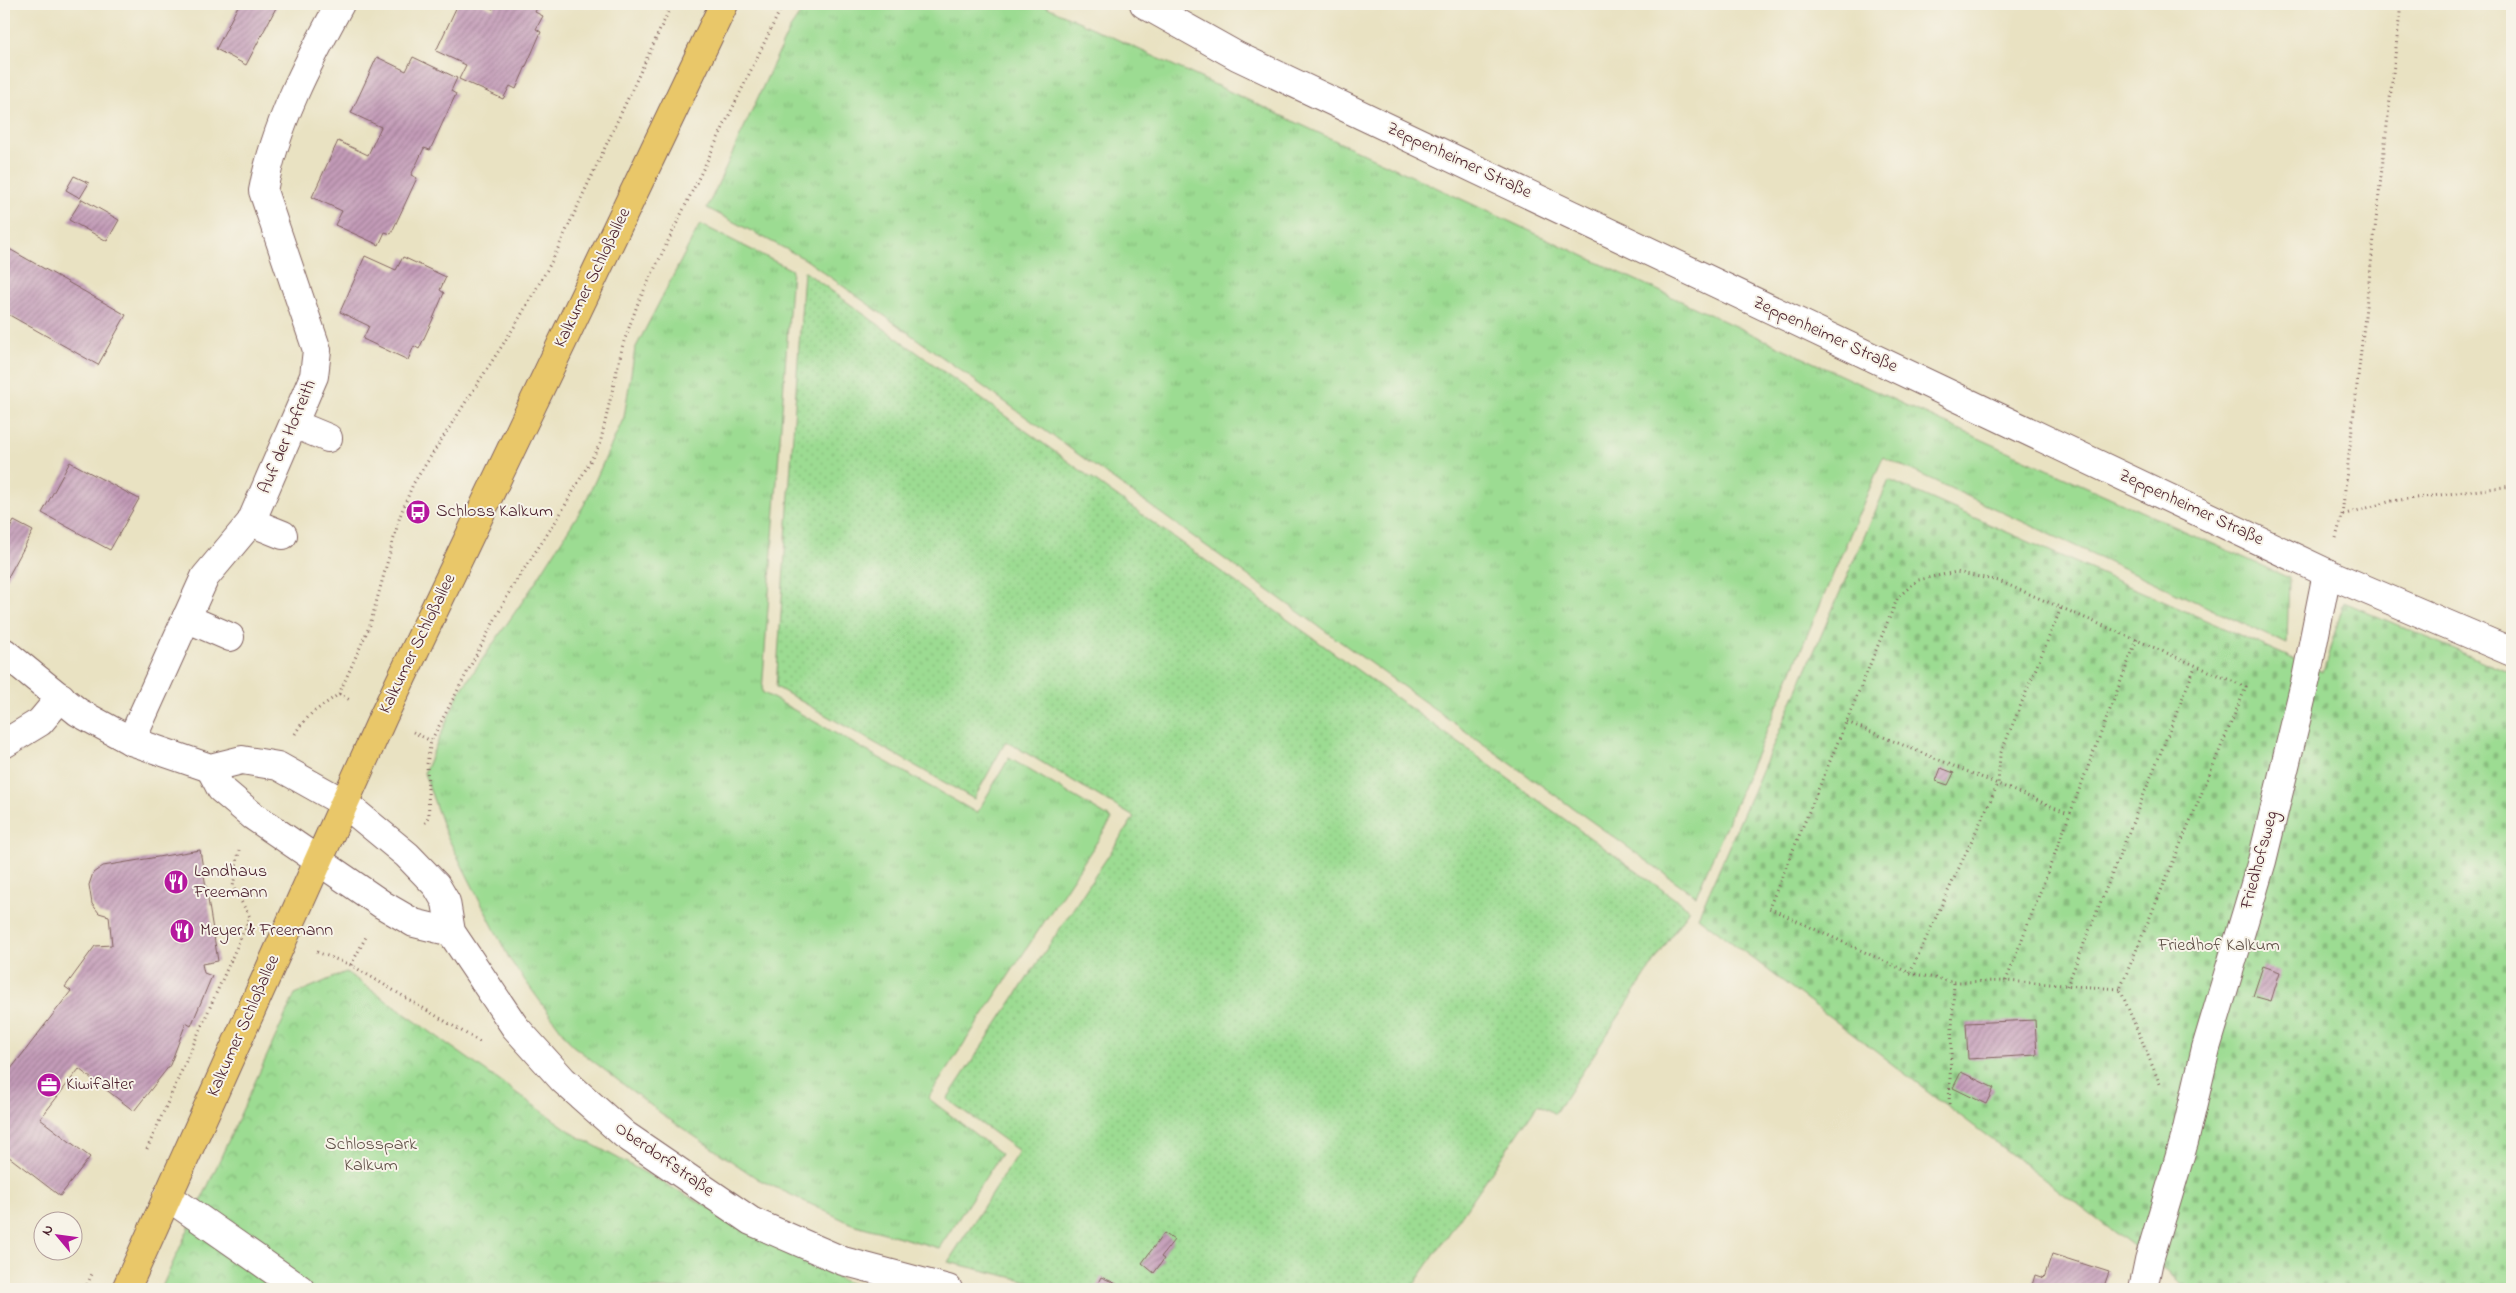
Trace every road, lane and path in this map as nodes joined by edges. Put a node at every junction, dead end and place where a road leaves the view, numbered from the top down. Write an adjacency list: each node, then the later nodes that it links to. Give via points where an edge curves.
1 (340, 4): 7 (street, Auf der Hofreith, via 311,56 286,115 268,164 263,191 317,350 314,376)
2 (672, 4): 21 (path, via 552,261 516,324 413,484 400,516 370,626)
3 (724, 4): 32 (main road, Kalkumer Schloßallee)
4 (783, 4): 27 (path, via 638,303 623,344 600,444 558,518 512,587)
5 (1144, 4): 13 (street, Zeppenheimer Straße, via 1237,56)
6 (2402, 4): 10 (path)
7 (294, 424): 8 (street); 11 (street, Auf der Hofreith)
8 (328, 438)
9 (2512, 486): 10 (path, via 2392,501)
10 (2342, 515): 13 (path)
11 (251, 522): 12 (street); 15 (street, Auf der Hofreith, via 205,577)
12 (283, 534)
13 (2327, 573): 19 (street, Zeppenheimer Straße); 54 (street, Friedhofsweg, via 2306,679 2262,861 2206,1048)
14 (2062, 608): 17 (path); 24 (path, via 1999,581 1956,572 1918,580 1898,597); 31 (path, via 2000,754)
15 (186, 618): 16 (street); 26 (street, Auf der Hofreith)
16 (230, 637)
17 (2137, 639): 20 (path); 33 (path)
18 (4, 652): 22 (street)
19 (2512, 652)
20 (2195, 667): 42 (path); 43 (path, via 2246,687)
21 (339, 694): 23 (path); 29 (path, via 300,726)
22 (61, 698): 26 (street, via 78,712); 28 (street, via 40,722)
23 (357, 702)
24 (1846, 722): 31 (path); 39 (path, via 1769,908)
25 (416, 734): 27 (path)
26 (131, 741): 30 (street)
27 (431, 741): 34 (path, via 427,764)
28 (4, 744)
29 (278, 766): 30 (street, Oberdorfstraße, via 242,760); 32 (street, Oberdorfstraße)
30 (210, 768): 35 (street, via 222,789)
31 (1998, 784): 33 (path); 39 (path)
32 (344, 803): 36 (main road, Kalkumer Schloßallee); 37 (street, Oberdorfstraße, via 407,855 436,885 446,902)
33 (2068, 813): 40 (path)
34 (429, 815)
35 (253, 816): 36 (street); 47 (path, via 238,853 233,887 250,917)
36 (319, 860): 37 (street, via 414,923); 48 (main road, Kalkumer Schloßallee)
37 (451, 932): 50 (street, Oberdorfstraße, via 515,1027 563,1080 625,1135 751,1221 843,1261)
38 (315, 951): 44 (path, via 351,965)
39 (1910, 973): 41 (path)
40 (2006, 980): 41 (path); 42 (path)
41 (1954, 982): 46 (path)
42 (2067, 986): 43 (path)
43 (2120, 989): 45 (path)
44 (486, 1045)
45 (2161, 1088)
46 (1949, 1104)
47 (145, 1153)
48 (167, 1196): 52 (main road, Kalkumer Schloßallee); 53 (street)
49 (93, 1271): 51 (path)
50 (936, 1288)
51 (85, 1289)
52 (126, 1289)
53 (300, 1289)
54 (2143, 1289)

